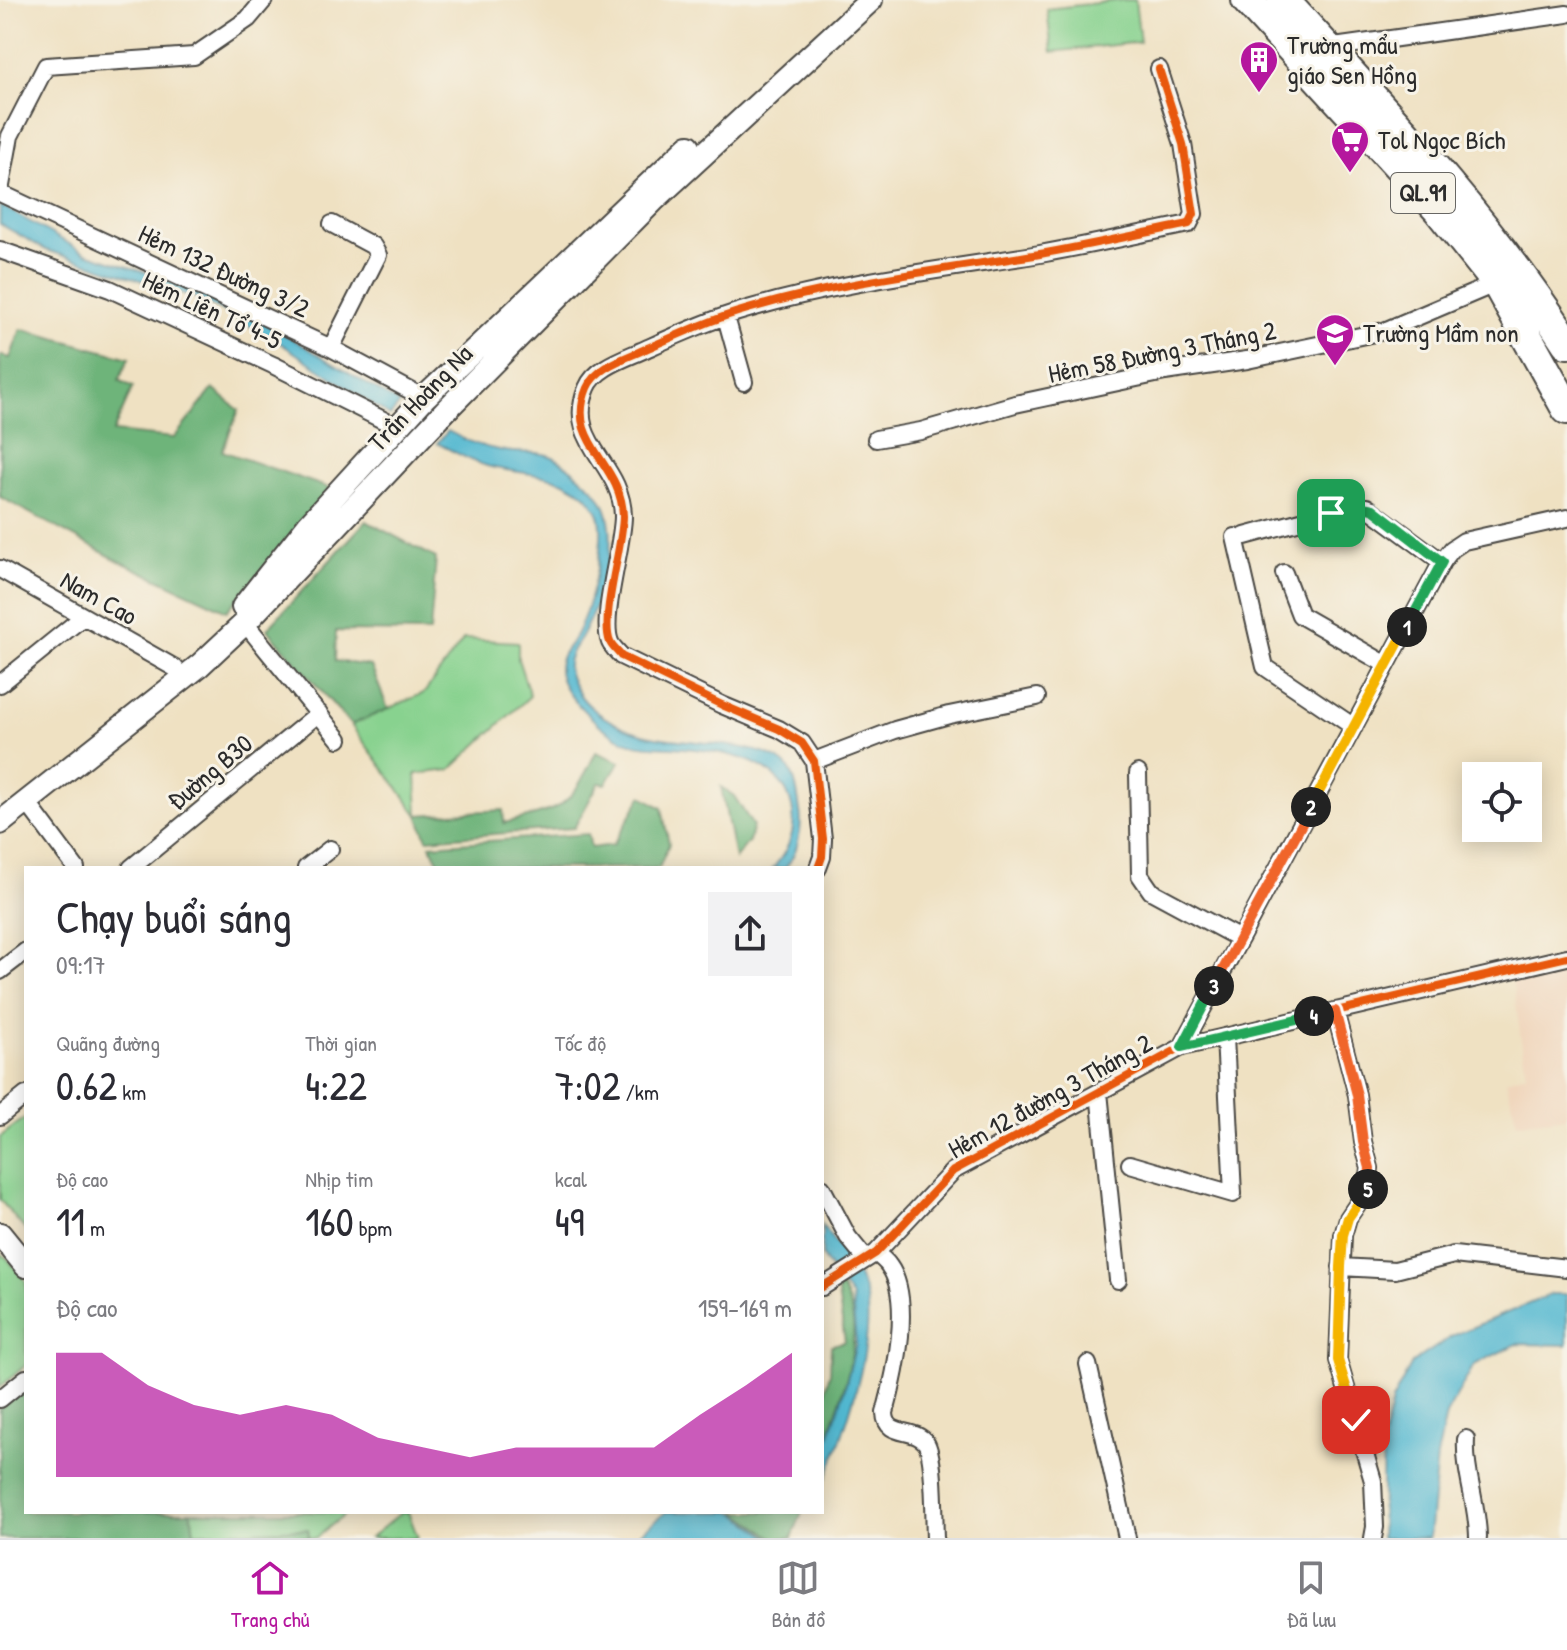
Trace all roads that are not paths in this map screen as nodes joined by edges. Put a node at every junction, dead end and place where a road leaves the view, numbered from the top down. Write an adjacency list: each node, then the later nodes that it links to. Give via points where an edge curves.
1 (264, 0): 9 (street, via 248,19 194,56 46,66 10,136)
2 (849, 0): 17 (main road, Trần Hoàng Na)
3 (871, 0): 19 (main road, Trần Hoàng Na, via 653,201)
4 (1247, 0): 12 (highway, QL.91, via 1438,209)
5 (1283, 0): 7 (highway, QL.91)
6 (1567, 14): 7 (street)
7 (1327, 48): 14 (highway, QL.91, via 1516,267)
8 (1159, 69): 13 (street, via 1183,144 1194,214 1189,224 872,280)
9 (0, 192): 15 (street, Hẻm 132 Đường 3/2)
10 (332, 224): 15 (street, via 373,246 378,255)
11 (0, 250): 20 (street, Hẻm Liên Tổ 4-5, via 110,289)
12 (1497, 283): 18 (highway, QL.91); 21 (street, Hẻm 58 Đường 3 Tháng 2, via 1376,333 1165,372)
13 (726, 317): 16 (street); 36 (street, via 608,366 588,383 582,421 588,441 616,482 623,517 610,644 621,656 779,729 802,743)
14 (1567, 343)
15 (331, 348): 17 (street, Hẻm 132 Đường 3/2)
16 (744, 382)
17 (424, 398): 19 (main road); 20 (main road, Trần Hoàng Na)
18 (1567, 409)
19 (446, 410): 22 (main road, Trần Hoàng Na)
20 (397, 427): 22 (main road); 30 (main road, Trần Hoàng Na, via 236,615)
21 (876, 439)
22 (417, 440): 28 (main road, Trần Hoàng Na)
23 (1567, 518): 24 (street, via 1464,541)
24 (1442, 562): 29 (street); 34 (street, via 1367,507 1240,537 1265,667)
25 (0, 569): 27 (street, Nam Cao)
26 (1284, 573): 29 (street, via 1300,615)
27 (83, 617): 30 (street, Nam Cao); 31 (street)
28 (245, 623): 33 (street); 38 (main road, Trần Hoàng Na, via 200,665)
29 (1387, 665): 34 (street)
30 (175, 668): 39 (main road, Trần Hoàng Na)
31 (0, 684)
32 (1037, 697): 36 (street, via 895,730)
33 (319, 713): 35 (street); 43 (street, Đường B30)
34 (1354, 727): 46 (street)
35 (339, 739)
36 (814, 761): 45 (street, via 823,839)
37 (1138, 773): 46 (street, via 1142,882)
38 (26, 801): 40 (main road, Trần Hoàng Na); 42 (street)
39 (0, 810)
40 (0, 823)
41 (330, 849): 44 (street)
42 (75, 866)
43 (133, 866)
44 (309, 866)
45 (819, 866)
46 (1240, 939): 52 (street)
47 (24, 953): 49 (street)
48 (1567, 957): 50 (street, Hẻm 12 đường 3 Tháng 2)
49 (0, 971)
50 (1335, 1011): 51 (street, Hẻm 12 đường 3 Tháng 2); 61 (street, via 1357,1095 1370,1176 1348,1218)
51 (1225, 1037): 52 (street, Hẻm 12 đường 3 Tháng 2); 56 (street, via 1233,1194)
52 (1182, 1047): 53 (street, Hẻm 12 đường 3 Tháng 2)
53 (1099, 1092): 59 (street, Hẻm 12 đường 3 Tháng 2, via 953,1171); 63 (street)
54 (24, 1097): 55 (street)
55 (0, 1116)
56 (1130, 1164)
57 (824, 1192): 59 (street, via 848,1237)
58 (0, 1234): 60 (main road)
59 (869, 1257): 64 (street, Hẻm 12 đường 3 Tháng 2); 69 (street, via 890,1266 898,1286 899,1351 885,1422 919,1437 929,1448)
60 (24, 1264)
61 (1341, 1267): 62 (street, via 1395,1270 1454,1255); 71 (street, via 1338,1360 1373,1481)
62 (1567, 1268)
63 (1118, 1280)
64 (824, 1286)
65 (1088, 1364): 70 (street)
66 (24, 1380): 67 (street)
67 (0, 1399)
68 (1466, 1439): 72 (street)
69 (935, 1538)
70 (1127, 1538)
71 (1373, 1538)
72 (1478, 1538)

